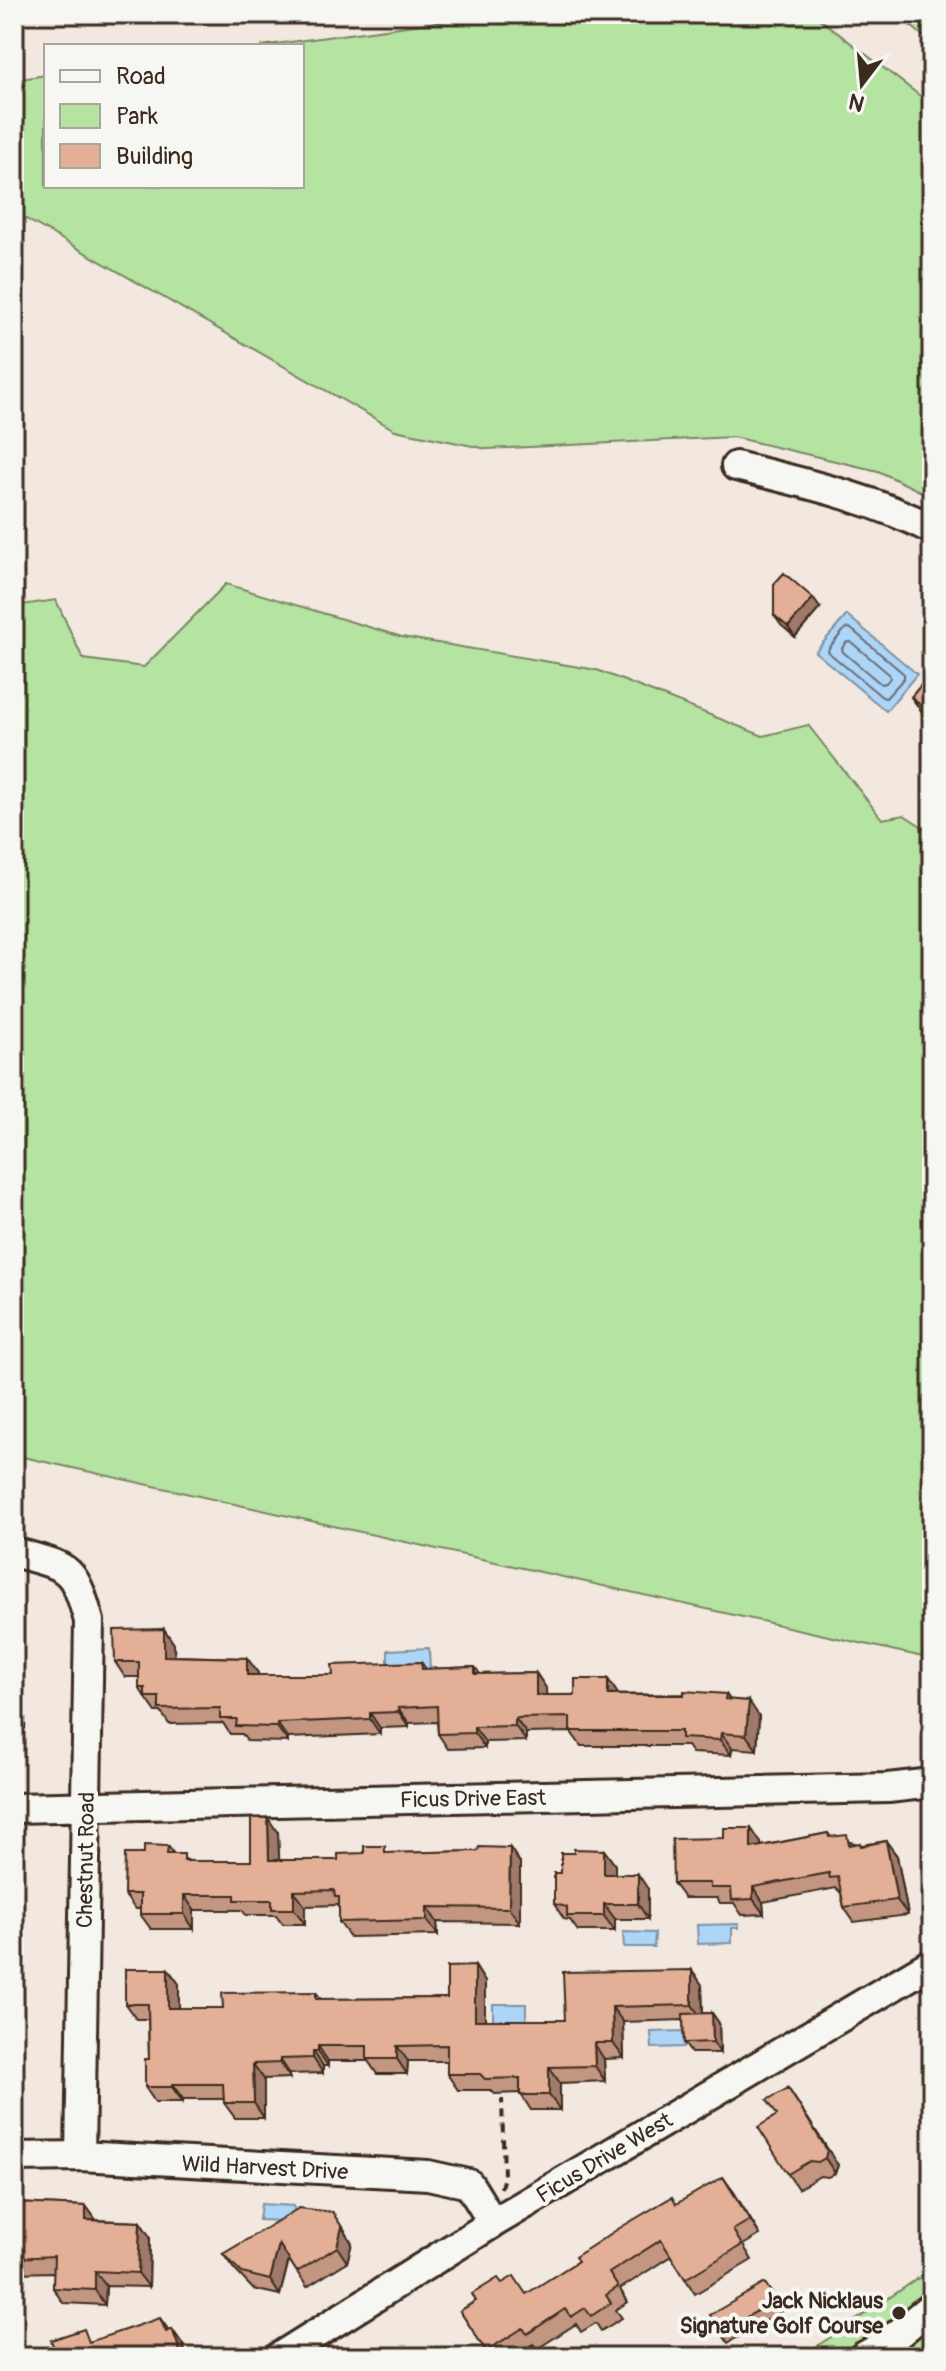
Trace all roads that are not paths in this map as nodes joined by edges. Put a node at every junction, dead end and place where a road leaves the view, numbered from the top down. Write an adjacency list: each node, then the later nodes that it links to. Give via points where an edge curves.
1 (736, 466): 2 (street, via 833,489)
2 (932, 529)
3 (14, 1552): 5 (street, Chestnut Road, via 66,1569 79,1587 89,1621)
4 (932, 1783): 5 (street, Ficus Drive East)
5 (86, 1807): 6 (street, Ficus Drive East); 8 (street, Chestnut Road)
6 (14, 1808)
7 (932, 1963): 10 (street, Ficus Drive West)
8 (80, 2156): 9 (street, Wild Harvest Drive); 10 (street, Wild Harvest Drive, via 428,2175 469,2184)
9 (14, 2157)
10 (493, 2223): 12 (street, Ficus Drive West)
11 (932, 2306): 13 (street)
12 (279, 2357)
13 (863, 2357)

